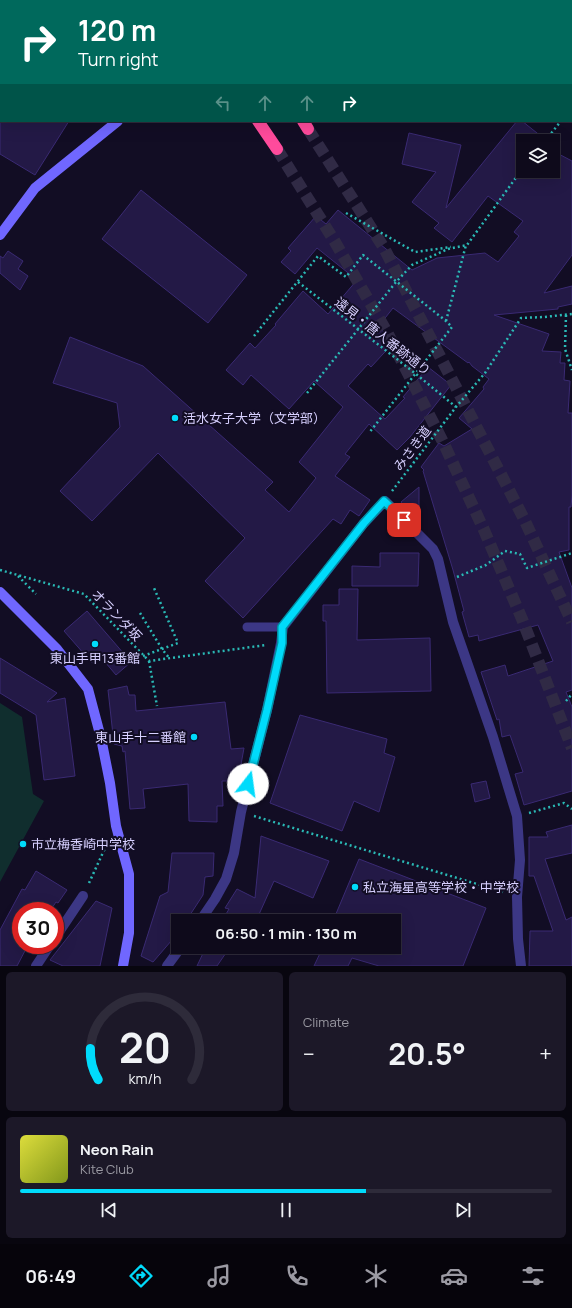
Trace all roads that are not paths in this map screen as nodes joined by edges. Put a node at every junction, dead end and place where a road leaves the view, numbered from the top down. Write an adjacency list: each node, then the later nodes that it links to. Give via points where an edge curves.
1 (117, 122): 4 (street, via 35,188)
2 (259, 122): 3 (highway)
3 (276, 149)
4 (0, 236)
5 (0, 592): 14 (street, via 57,649 88,689 101,738 116,826 129,874 129,933)
6 (247, 627): 7 (lane)
7 (282, 627): 9 (street, via 282,643 241,812 234,853 226,879); 16 (street, via 384,501 433,549 438,559 453,622 517,816 520,860 517,897 518,939)
8 (84, 896): 10 (street)
9 (205, 914)
10 (64, 925)
11 (44, 954): 13 (street)
12 (176, 954): 15 (street)
13 (36, 966)
14 (123, 966)
15 (167, 966)
16 (521, 966)

